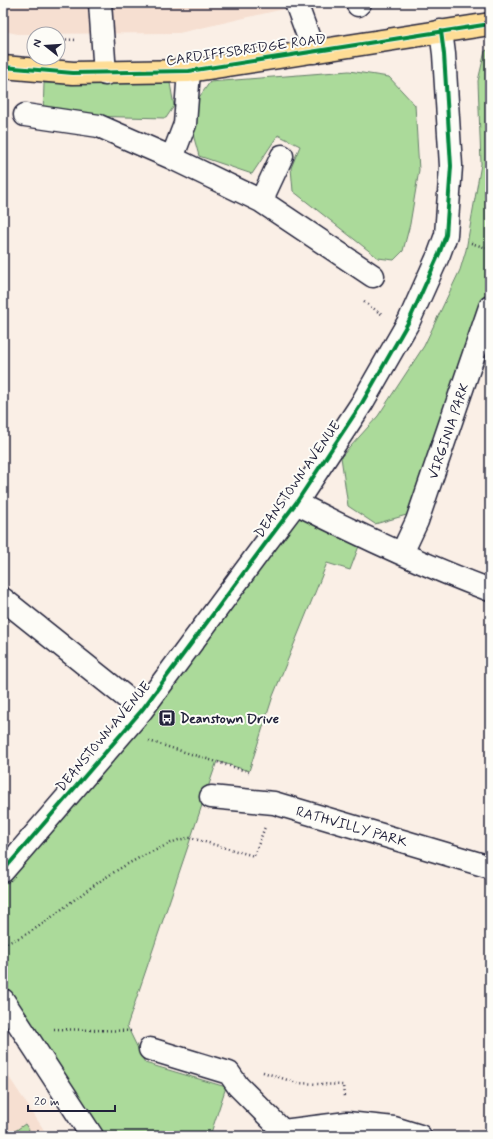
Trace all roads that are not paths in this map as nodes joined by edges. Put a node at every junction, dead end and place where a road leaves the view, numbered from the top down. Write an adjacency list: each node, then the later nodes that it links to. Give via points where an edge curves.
1 (100, 3): 8 (street)
2 (296, 3): 5 (street)
3 (490, 24): 4 (main road, CARDIFFSBRIDGE ROAD)
4 (441, 32): 5 (main road, CARDIFFSBRIDGE ROAD); 15 (street, DEANSTOWN AVENUE, via 451,166 446,235 405,329 362,402)
5 (314, 52): 7 (main road, CARDIFFSBRIDGE ROAD)
6 (3, 67): 8 (main road, CARDIFFSBRIDGE ROAD, via 56,73)
7 (189, 71): 8 (main road, CARDIFFSBRIDGE ROAD); 11 (street, via 185,124)
8 (105, 74)
9 (25, 115): 11 (street, via 99,126)
10 (282, 156): 12 (street)
11 (172, 158): 12 (street)
12 (262, 200): 13 (street)
13 (373, 276)
14 (490, 307): 16 (street, VIRGINIA PARK, via 417,521)
15 (296, 503): 16 (street); 19 (street, DEANSTOWN AVENUE)
16 (402, 553): 17 (street, via 449,575)
17 (490, 590)
18 (3, 599): 19 (street)
19 (142, 710): 22 (street, DEANSTOWN AVENUE)
20 (211, 796): 21 (street, RATHVILLY PARK, via 274,803)
21 (490, 867)
22 (3, 871)
23 (3, 1000): 26 (street)
24 (150, 1049): 25 (street, via 229,1073 238,1086 283,1131)
25 (345, 1129): 27 (street, via 394,1128)
26 (92, 1136)
27 (420, 1136)

